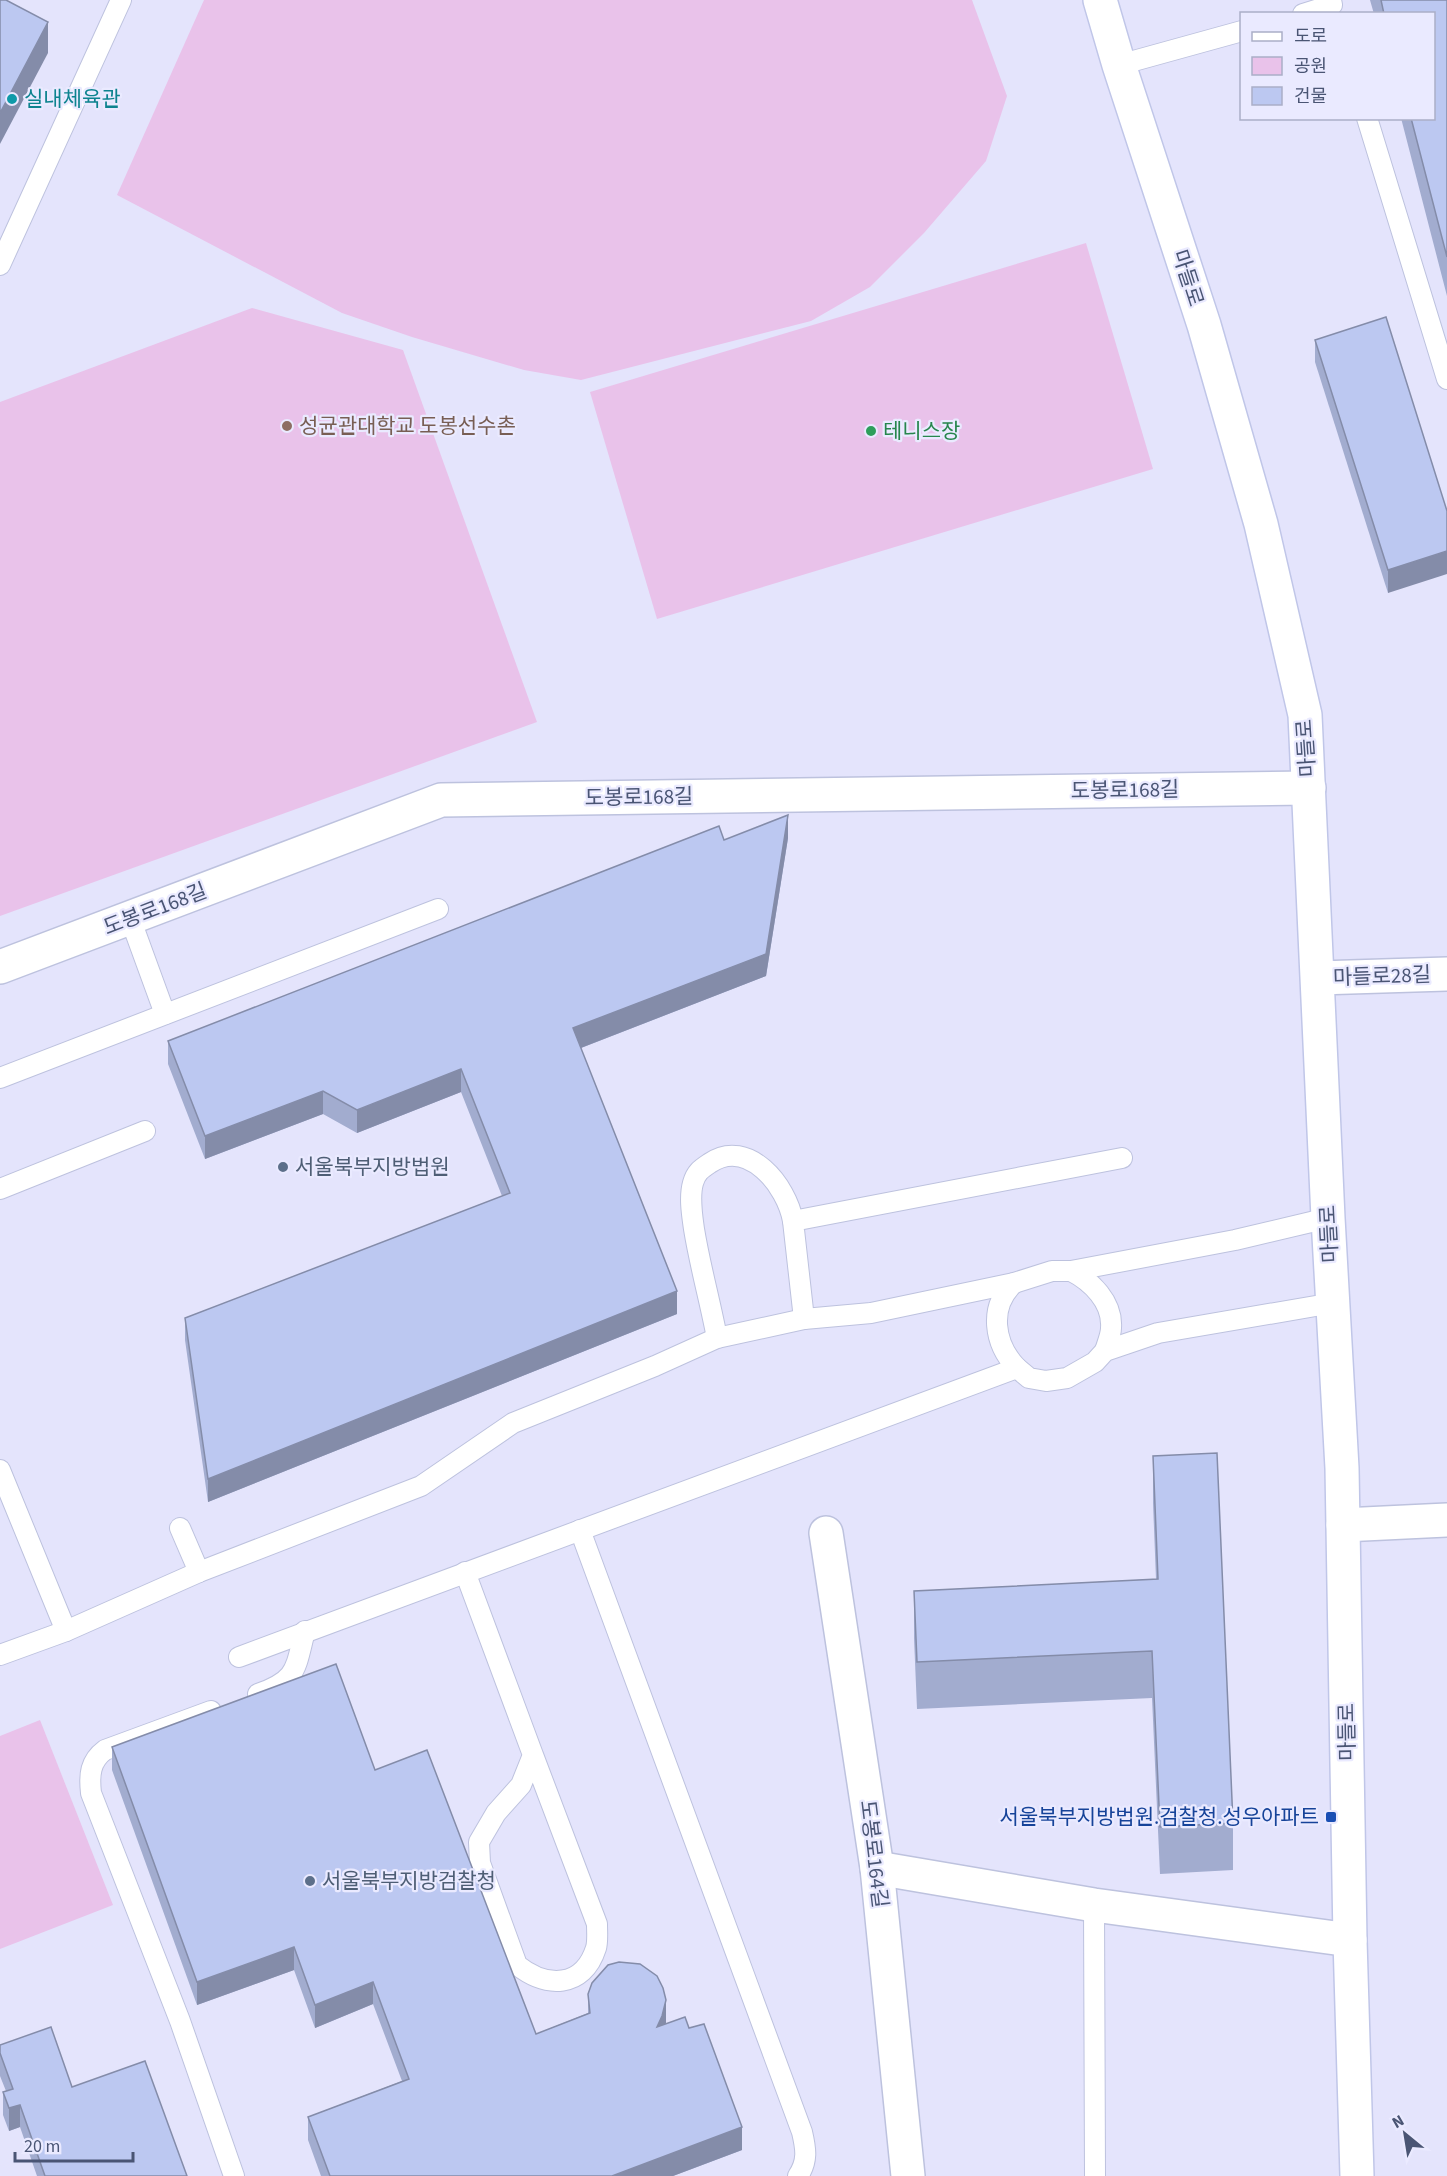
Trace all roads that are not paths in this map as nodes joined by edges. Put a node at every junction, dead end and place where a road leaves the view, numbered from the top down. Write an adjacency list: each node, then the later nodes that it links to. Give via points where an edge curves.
1 (121, 0): 8 (lane)
2 (1100, 0): 6 (street, 마들로)
3 (1332, 6): 4 (lane)
4 (1310, 12)
5 (1240, 32): 6 (lane)
6 (1119, 65): 10 (street, 마들로, via 1204,325 1261,524 1305,715)
7 (1368, 120): 9 (lane)
8 (0, 265)
9 (1447, 380)
10 (1309, 788): 12 (street, 도봉로168길, via 441,800); 15 (street, 마들로)
11 (438, 909): 16 (lane)
12 (130, 918): 13 (street, 도봉로168길); 16 (lane)
13 (0, 967)
14 (1447, 974): 15 (street, 마들로28길)
15 (1318, 978): 21 (street, 마들로)
16 (165, 1014): 17 (lane)
17 (0, 1078)
18 (145, 1131): 20 (lane)
19 (1122, 1158): 22 (lane)
20 (0, 1188)
21 (1328, 1218): 23 (lane); 25 (street, 마들로)
22 (793, 1221): 26 (lane); 27 (lane, via 790,1206 766,1170 743,1156 719,1157 697,1172 692,1186 692,1213)
23 (1071, 1271): 24 (lane, via 1052,1271); 28 (lane, via 1085,1278 1100,1294 1109,1312 1112,1327)
24 (1014, 1282): 26 (lane, via 871,1313); 29 (lane, via 1000,1301 996,1324 1001,1344)
25 (1333, 1304): 28 (lane, via 1158,1333); 32 (street, 마들로)
26 (804, 1319): 27 (lane)
27 (717, 1338): 36 (lane, via 513,1423 421,1486)
28 (1106, 1352): 29 (lane, via 1067,1378 1029,1378)
29 (1017, 1368): 34 (lane)
30 (0, 1470): 38 (lane)
31 (1447, 1520): 32 (street)
32 (1343, 1525): 45 (street, 마들로)
33 (180, 1528): 36 (lane)
34 (580, 1530): 37 (lane); 47 (lane, via 802,2132 807,2151)
35 (826, 1533): 43 (street, 도봉로164길)
36 (199, 1572): 38 (lane)
37 (465, 1572): 39 (lane); 42 (lane)
38 (66, 1631): 40 (lane)
39 (305, 1631): 41 (lane); 46 (lane, via 296,1666 287,1681 105,1750 97,1756 89,1777 91,1793 180,2021)
40 (0, 1655)
41 (239, 1657)
42 (533, 1755): 42 (lane, via 521,1785 496,1813 479,1842 480,1863 517,1965 546,1982 568,1980 588,1966 597,1946 597,1924)
43 (877, 1868): 44 (street); 48 (street, 도봉로164길)
44 (1094, 1905): 45 (street); 49 (lane)
45 (1350, 1940): 50 (street, 마들로)
46 (234, 2176)
47 (798, 2176)
48 (908, 2176)
49 (1095, 2176)
50 (1357, 2176)

